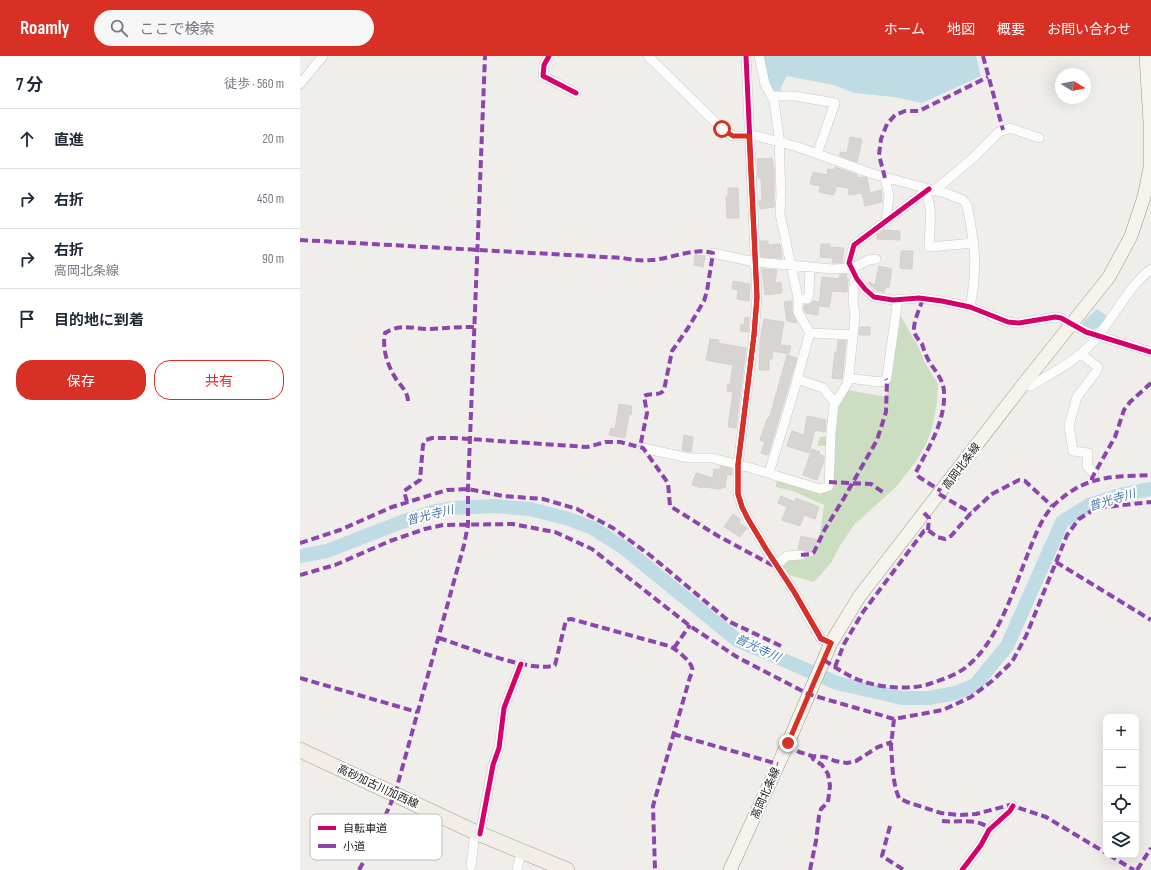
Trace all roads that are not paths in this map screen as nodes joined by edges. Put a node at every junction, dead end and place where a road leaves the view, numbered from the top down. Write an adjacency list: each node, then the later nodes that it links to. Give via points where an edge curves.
1 (323, 56): 7 (street)
2 (648, 56): 10 (street, via 722,129 733,136)
3 (746, 56): 10 (street)
4 (759, 56): 9 (street, via 765,84)
5 (1146, 56): 29 (main road, 高岡北条線, via 1151,150 1144,197 1131,236 1109,277)
6 (548, 57): 8 (street, via 543,76)
7 (300, 84)
8 (576, 93)
9 (772, 96): 12 (street); 13 (street, via 795,96 835,103)
10 (749, 136): 12 (street); 20 (street)
11 (1039, 138): 15 (street, via 1010,128 999,132 973,158)
12 (779, 142): 13 (street); 21 (street, via 780,214)
13 (817, 154): 14 (street)
14 (885, 178): 15 (street); 16 (street, via 889,196)
15 (929, 191): 16 (street); 17 (street, via 963,200 967,205); 17 (street, via 929,247)
16 (886, 222): 23 (street, via 854,245)
17 (974, 243): 28 (street, via 975,270)
18 (713, 253): 20 (street)
19 (876, 259): 23 (street)
20 (756, 262): 21 (street); 40 (street, via 754,335)
21 (791, 265): 22 (street); 26 (street)
22 (810, 267): 23 (street); 26 (street, via 809,294 806,299)
23 (850, 268): 25 (street)
24 (1151, 269): 31 (street, via 1128,294)
25 (857, 279): 27 (street, via 874,297); 32 (street, via 854,281)
26 (798, 299): 30 (street, via 798,312)
27 (897, 300): 28 (street, via 919,298); 35 (street, via 886,380 880,382)
28 (970, 307): 29 (street, via 1008,322 1019,323 1055,317)
29 (1072, 323): 31 (street, via 1086,332); 37 (main road, 高岡北条線)
30 (810, 333): 32 (street); 36 (street)
31 (1098, 335): 33 (street); 34 (street)
32 (853, 336): 35 (street)
33 (1151, 352)
34 (1082, 353): 37 (street, via 1071,363 1030,386); 42 (street, via 1098,367 1077,397 1069,425 1073,451 1088,453 1087,466)
35 (848, 378): 38 (street)
36 (797, 379): 38 (street, via 823,388); 41 (street)
37 (1022, 386): 45 (main road, 高岡北条線, via 859,597)
38 (835, 403): 41 (street, via 828,486 820,489)
39 (643, 448): 40 (street, via 689,458 712,458)
40 (738, 464): 41 (street); 44 (street, via 738,494 742,507)
41 (769, 473)
42 (1094, 473)
43 (801, 555): 44 (street, via 787,556)
44 (776, 565): 45 (street, via 821,638)
45 (831, 643): 56 (main road, 高岡北条線)
46 (521, 664): 51 (street, via 504,708 499,748)
47 (300, 750): 49 (main road, 高砂加古川加西線)
48 (1013, 806): 57 (street, via 989,830)
49 (436, 814)
50 (442, 817): 51 (main road, 高砂加古川加西線)
51 (477, 833): 52 (main road, 高砂加古川加西線); 53 (street)
52 (521, 852): 54 (street); 55 (main road, 高砂加古川加西線)
53 (471, 866)
54 (517, 870)
55 (567, 870)
56 (730, 870)
57 (962, 870)

